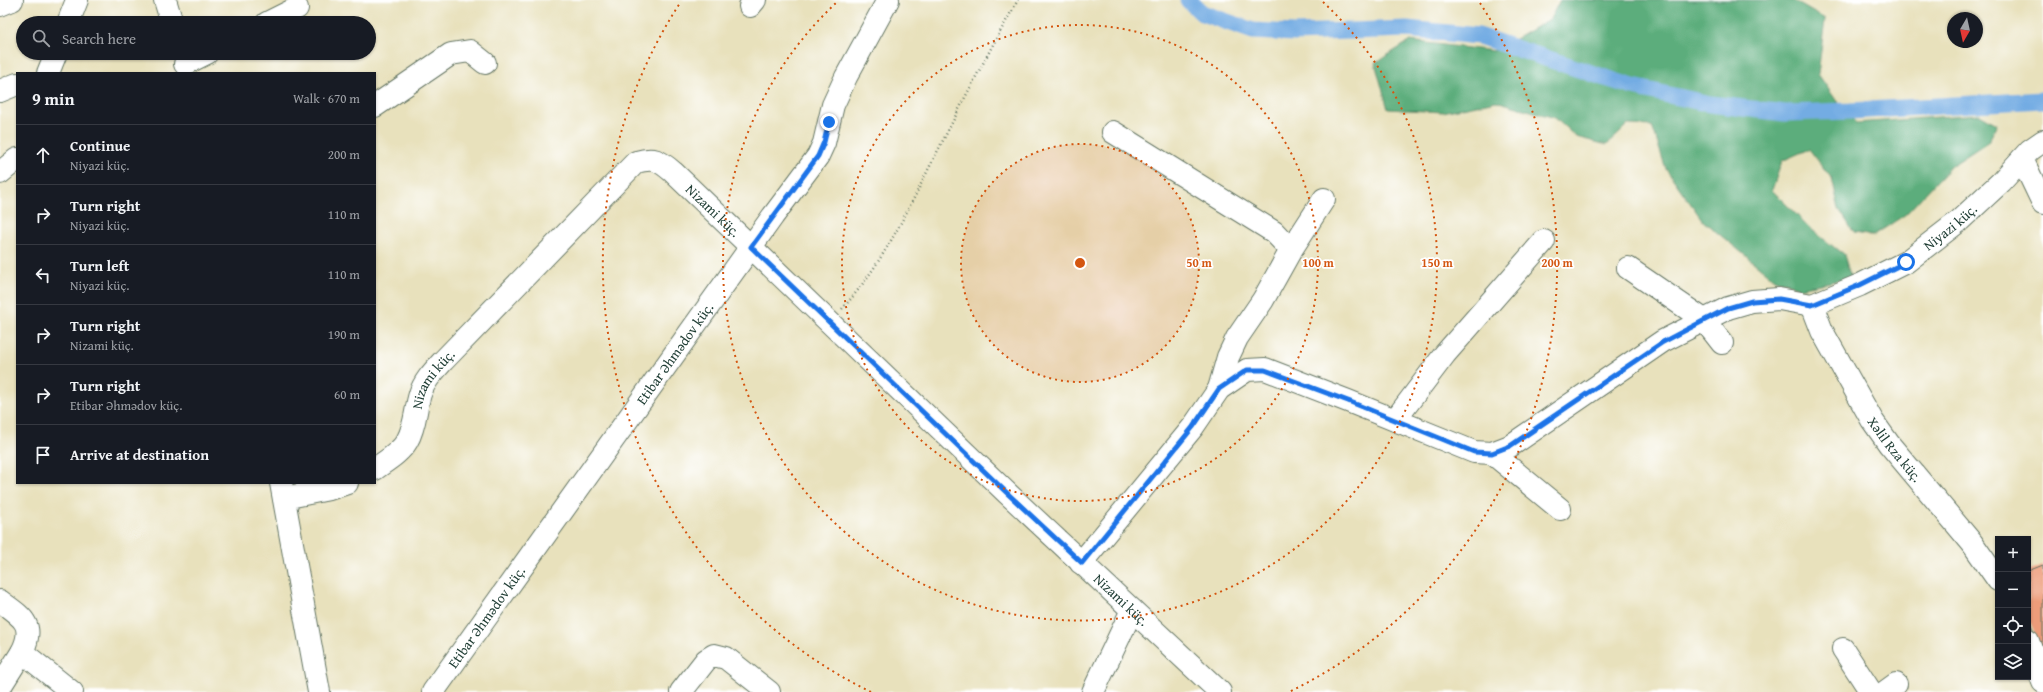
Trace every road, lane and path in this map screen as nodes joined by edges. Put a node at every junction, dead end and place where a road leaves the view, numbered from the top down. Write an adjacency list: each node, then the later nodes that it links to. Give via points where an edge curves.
1 (12, 0): 6 (street)
2 (76, 0): 8 (street)
3 (165, 0): 9 (street)
4 (888, 0): 25 (street, Etibar Əhmədov küç., via 833,105 818,156)
5 (1018, 0): 30 (path, via 992,44 892,241 863,286)
6 (0, 5)
7 (297, 8): 10 (street)
8 (70, 16)
9 (170, 16)
10 (281, 16)
11 (53, 60): 13 (street)
12 (485, 62): 16 (street, via 470,51 451,54)
13 (48, 72)
14 (16, 84): 15 (street)
15 (0, 91)
16 (376, 105)
17 (1113, 132): 26 (street, via 1274,232)
18 (2043, 141): 19 (street, Niyazi küç.)
19 (2022, 159): 23 (street); 28 (street, Niyazi küç., via 2002,182 1959,221 1906,262)
20 (16, 160): 21 (street)
21 (0, 173)
22 (1324, 199): 26 (street)
23 (2043, 203)
24 (1544, 241): 33 (street, via 1445,354)
25 (751, 247): 30 (street, Nizami küç.); 35 (street, Nizami küç., via 662,163 650,158 636,162 427,379 420,394 415,422 406,442); 50 (street, Etibar Əhmədov küç.)
26 (1291, 250): 32 (street, via 1264,300 1237,338 1228,357)
27 (1628, 268): 29 (street)
28 (1812, 305): 29 (street, via 1779,299 1752,301 1728,308); 40 (street, Xəlil Rza küç., via 1822,331 1872,420 1972,543)
29 (1704, 320): 31 (street); 34 (street, via 1663,342 1510,446)
30 (830, 323): 39 (street, Nizami küç.)
31 (1722, 343)
32 (1219, 389): 33 (street, via 1247,370 1265,370); 39 (street, via 1193,427)
33 (1395, 420): 34 (street, via 1474,452)
34 (1492, 453): 38 (street)
35 (376, 468)
36 (343, 484): 37 (street, via 329,489)
37 (283, 490): 49 (street)
38 (1560, 509)
39 (1082, 563): 42 (street, Nizami küç.)
40 (1995, 576)
41 (0, 601): 45 (street, via 21,616 29,628 28,640)
42 (1132, 610): 53 (street); 54 (street, Nizami küç.)
43 (2029, 644): 46 (street)
44 (1843, 649): 55 (street)
45 (22, 652): 47 (street); 48 (street)
46 (2043, 682)
47 (0, 687)
48 (72, 692)
49 (319, 692)
50 (433, 692)
51 (681, 692): 52 (street, via 706,660 714,655 726,658)
52 (769, 692)
53 (1093, 692)
54 (1220, 692)
55 (1871, 692)

